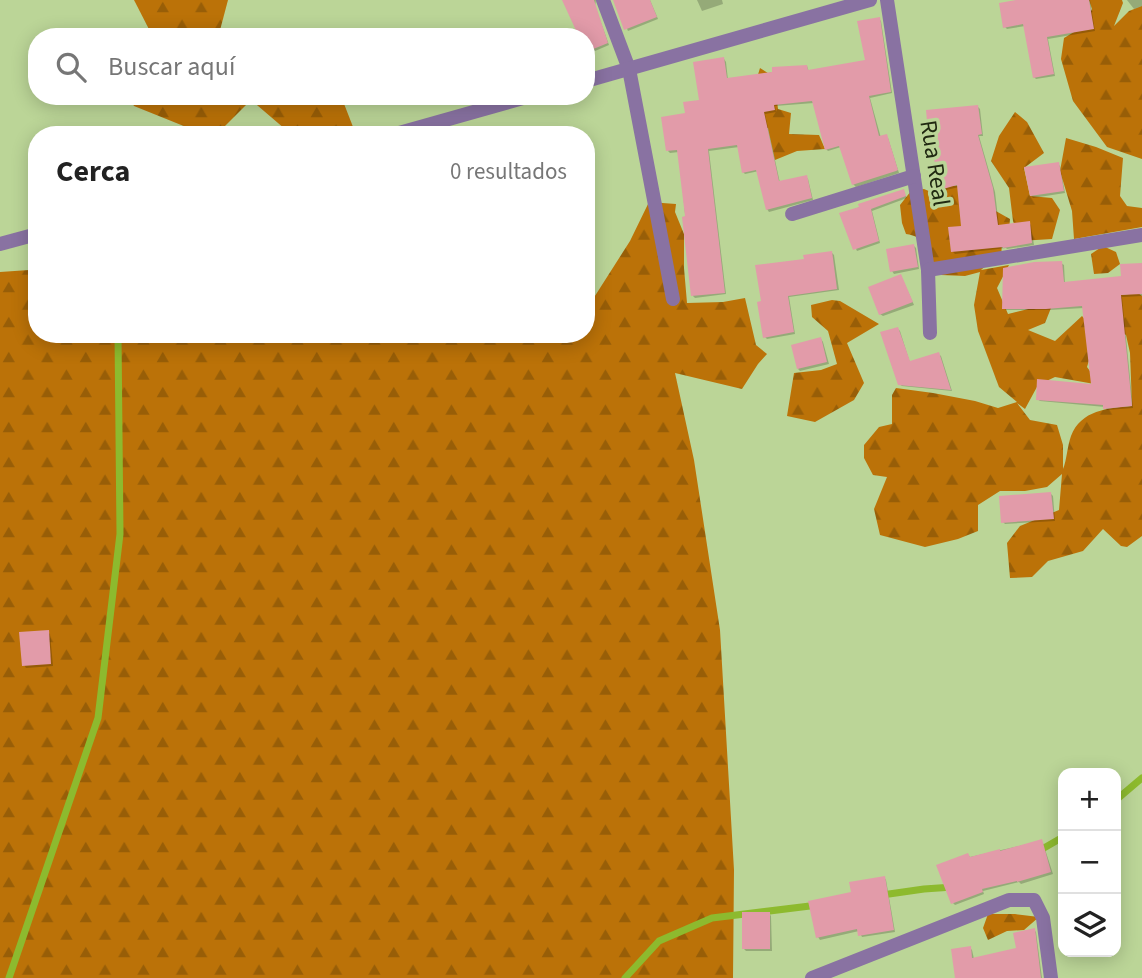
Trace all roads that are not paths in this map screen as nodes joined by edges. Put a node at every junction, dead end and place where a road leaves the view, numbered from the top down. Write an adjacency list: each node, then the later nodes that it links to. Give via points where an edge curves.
1 (603, 0): 4 (street)
2 (870, 0): 4 (street)
3 (887, 0): 8 (street, Rua Real)
4 (629, 69): 5 (street); 14 (street)
5 (595, 78)
6 (498, 105): 7 (street)
7 (424, 126)
8 (914, 176): 9 (street); 13 (street, Rua Real)
9 (792, 214)
10 (1142, 235): 13 (street)
11 (28, 236): 12 (street)
12 (0, 244)
13 (928, 270): 15 (street, Rua Real)
14 (673, 299)
15 (930, 333)
16 (813, 978): 17 (street, via 1009,900 1034,900 1043,918)
17 (1051, 978)

